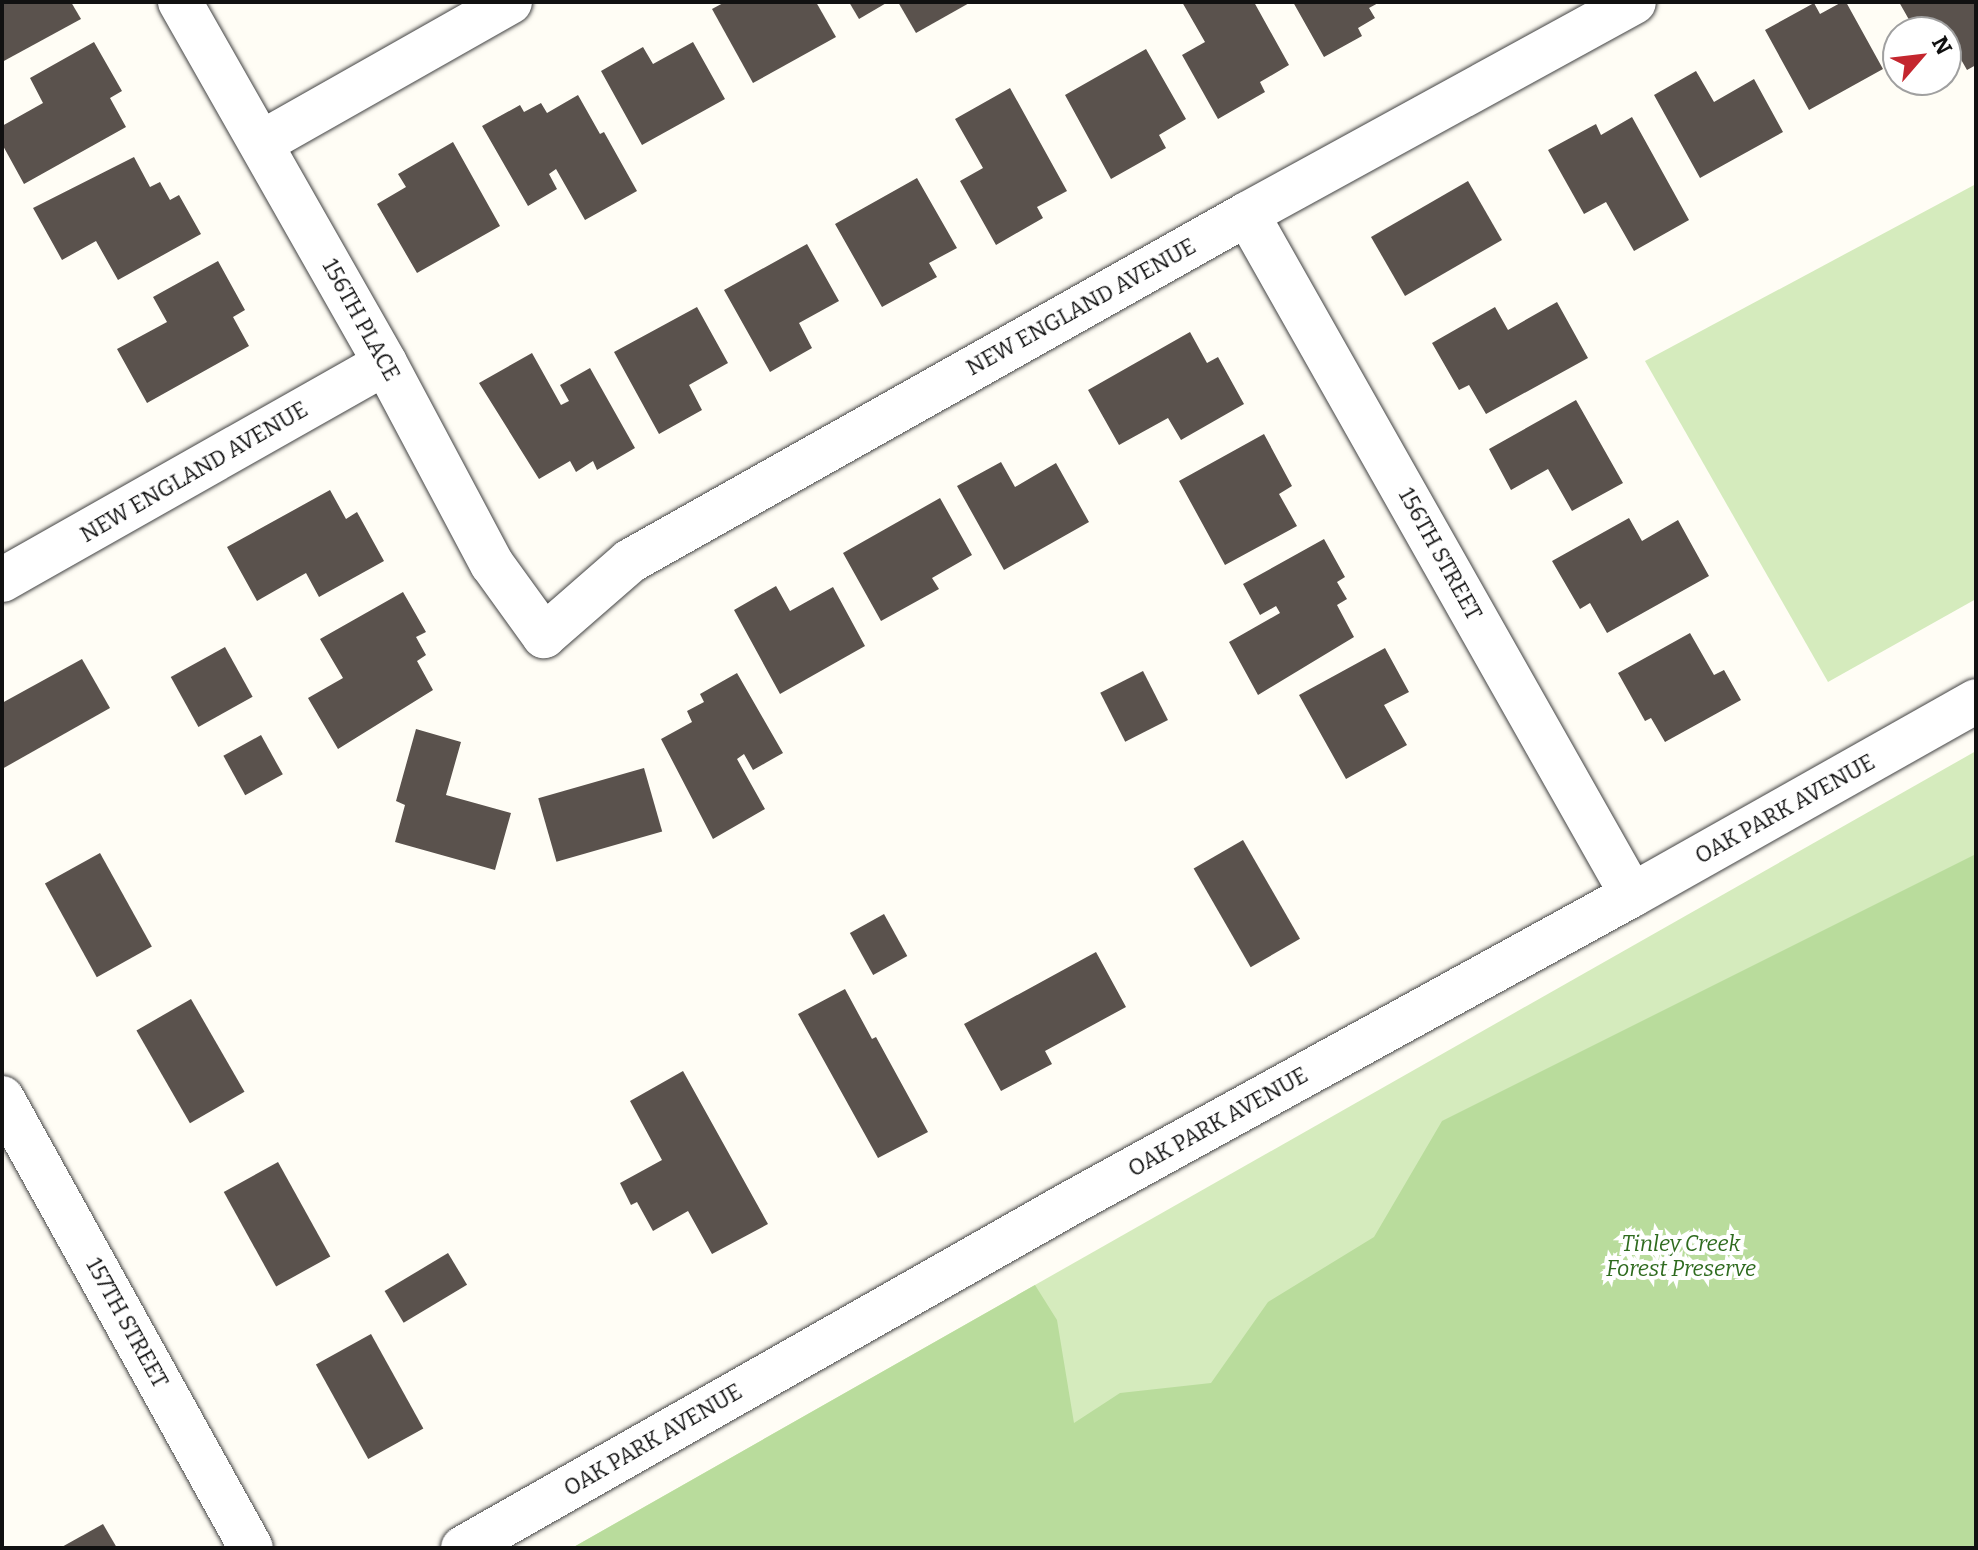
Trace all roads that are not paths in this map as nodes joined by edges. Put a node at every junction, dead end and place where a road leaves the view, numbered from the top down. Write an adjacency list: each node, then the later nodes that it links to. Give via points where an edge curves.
1 (180, 2): 4 (street, 156TH PLACE)
2 (510, 2): 4 (street)
3 (1634, 2): 5 (street, NEW ENGLAND AVENUE)
4 (261, 143): 6 (street, 156TH PLACE)
5 (1247, 214): 8 (street, NEW ENGLAND AVENUE, via 630,561); 10 (street, 156TH STREET)
6 (385, 363): 7 (street, NEW ENGLAND AVENUE); 8 (street, 156TH PLACE, via 492,564)
7 (2, 580)
8 (544, 636)
9 (1976, 701): 10 (street, OAK PARK AVENUE)
10 (1632, 895): 13 (street, OAK PARK AVENUE, via 1069,1204)
11 (2, 1098): 12 (street, 157TH STREET)
12 (251, 1548)
13 (463, 1548)

